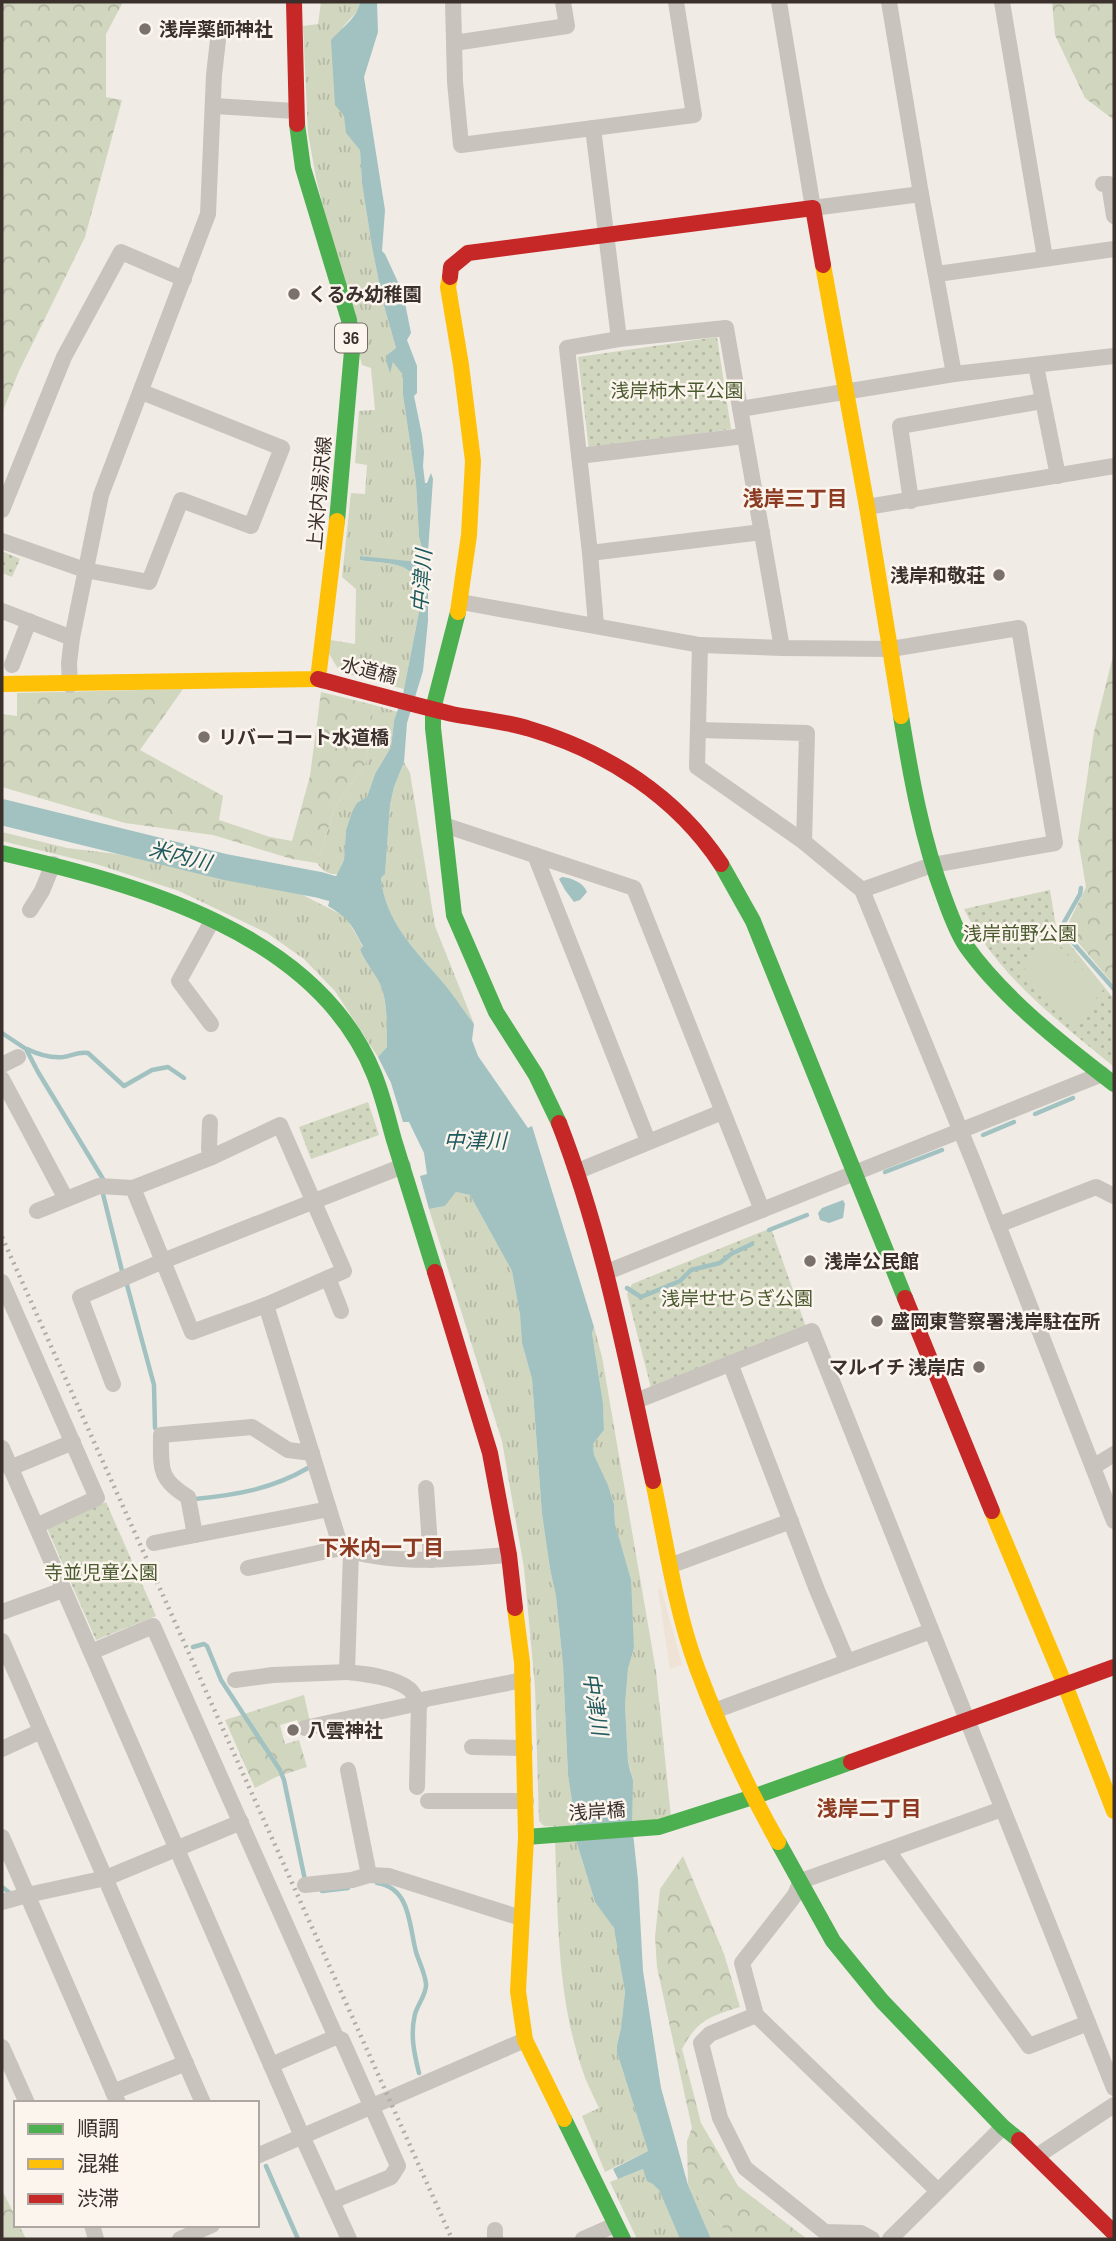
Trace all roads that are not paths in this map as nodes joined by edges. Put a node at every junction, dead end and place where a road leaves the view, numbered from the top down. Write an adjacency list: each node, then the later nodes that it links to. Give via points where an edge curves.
1 (294, 2): 11 (street, 上米内湯沢線 / 36)
2 (453, 2): 9 (street)
3 (563, 2): 9 (street, via 567,26)
4 (676, 2): 12 (street, via 694,115)
5 (779, 2): 15 (street)
6 (889, 2): 14 (street)
7 (1002, 2): 19 (street)
8 (218, 40): 10 (street)
9 (454, 43): 12 (street, via 461,145)
10 (214, 106): 11 (street); 21 (street, via 208,214)
11 (295, 111): 50 (street, 上米内湯沢線 / 36, via 303,168 349,320 352,351)
12 (593, 128): 17 (street)
13 (1103, 184): 16 (street, via 1109,184)
14 (921, 194): 15 (street); 20 (street)
15 (813, 208): 17 (street); 26 (street)
16 (1114, 216)
17 (607, 234): 22 (street); 41 (street, via 468,253 451,267 448,287 472,461)
18 (1114, 249): 19 (street)
19 (1045, 258): 20 (street)
20 (937, 274): 25 (street)
21 (184, 279): 27 (street); 36 (street, via 121,252 65,357)
22 (619, 339): 29 (street, via 726,328); 31 (street, via 567,348)
23 (1114, 356): 24 (street)
24 (1037, 366): 25 (street); 28 (street)
25 (954, 374): 26 (street)
26 (845, 391): 29 (street); 35 (street)
27 (142, 392): 40 (street, via 101,495); 40 (street, via 282,448 251,526 181,500 149,582)
28 (1042, 401): 33 (street); 34 (street, via 900,426)
29 (740, 409): 30 (street)
30 (744, 436): 31 (street); 37 (street)
31 (579, 456): 39 (street)
32 (1114, 467): 33 (street)
33 (1058, 476): 34 (street)
34 (911, 501): 35 (street)
35 (867, 507): 48 (street)
36 (2, 510)
37 (762, 532): 39 (street); 47 (street)
38 (2, 541): 40 (street)
39 (590, 553): 44 (street)
40 (85, 570): 45 (street)
41 (461, 602): 44 (street); 53 (street)
42 (2, 611): 43 (street)
43 (29, 621): 45 (street); 49 (street)
44 (596, 625): 46 (street)
45 (72, 638): 52 (street)
46 (700, 645): 47 (street); 54 (street)
47 (782, 648): 48 (street)
48 (891, 649): 60 (street, via 910,772); 60 (street, via 1018,628 1055,843)
49 (12, 665)
50 (318, 679): 52 (street); 53 (street, 水道橋)
51 (2, 684): 52 (street)
52 (71, 685)
53 (433, 709): 55 (street); 76 (street, 水道橋, via 528,729 588,752 645,784 696,829 753,920)
54 (698, 730): 56 (street, via 697,767); 56 (street, via 807,733)
55 (444, 825): 58 (street); 75 (street, via 454,915 496,1012 553,1107)
56 (804, 842): 61 (street)
57 (2, 853): 59 (street)
58 (535, 855): 69 (street, via 634,888); 72 (street)
59 (53, 864): 62 (street); 63 (street, via 173,901)
60 (932, 865): 61 (street); 68 (street, via 953,920 980,963 1067,1048)
61 (862, 890): 71 (street)
62 (30, 910)
63 (212, 921): 64 (street, via 179,981); 74 (street, via 285,963 336,1011 374,1074)
64 (211, 1024)
65 (18, 1057): 66 (street)
66 (2, 1065)
67 (2, 1079): 79 (street)
68 (1108, 1079): 71 (street)
69 (722, 1112): 72 (street); 81 (street)
70 (211, 1122): 73 (street)
71 (960, 1131): 76 (street); 83 (street)
72 (648, 1141): 75 (street)
73 (212, 1157): 77 (street); 80 (street, via 280,1125)
74 (403, 1166): 80 (street); 107 (street, via 490,1452)
75 (578, 1171): 85 (street)
76 (857, 1173): 81 (street); 121 (street, 水道橋)
77 (133, 1188): 79 (street, via 99,1186); 84 (street)
78 (1114, 1196): 83 (street, via 1096,1187)
79 (66, 1199): 82 (street)
80 (314, 1203): 84 (street); 86 (street, via 344,1271)
81 (762, 1210): 85 (street)
82 (37, 1211)
83 (998, 1224): 97 (street)
84 (163, 1261): 88 (street, via 192,1332); 91 (street, via 80,1297)
85 (607, 1272): 92 (street)
86 (328, 1278): 88 (street); 89 (street)
87 (2, 1282): 93 (street)
88 (266, 1305): 95 (street)
89 (341, 1311)
90 (730, 1363): 92 (street); 101 (street); 113 (street, via 812,1331)
91 (113, 1384)
92 (636, 1401): 109 (street)
93 (73, 1442): 98 (street); 103 (street, via 97,1498)
94 (2, 1448): 98 (street)
95 (312, 1453): 100 (street); 104 (street, via 288,1450 252,1427 161,1435 161,1468 171,1486 188,1497)
96 (1114, 1454): 97 (street)
97 (1093, 1467): 102 (street)
98 (10, 1468): 103 (street)
99 (426, 1488): 108 (street)
100 (329, 1509): 104 (street); 106 (street)
101 (791, 1521): 109 (street); 116 (street)
102 (1114, 1521)
103 (36, 1526): 111 (street)
104 (195, 1535): 105 (street)
105 (154, 1543)
106 (346, 1550): 108 (street); 110 (street); 118 (street)
107 (509, 1555): 108 (street); 120 (street)
108 (431, 1560)
109 (672, 1565): 123 (street, via 683,1619)
110 (248, 1568)
111 (63, 1590): 112 (street); 115 (street)
112 (2, 1612)
113 (931, 1631): 116 (street); 124 (street)
114 (2, 1641): 126 (street)
115 (91, 1652): 137 (street, via 153,1626); 140 (street)
116 (847, 1661): 123 (street)
117 (1114, 1667): 121 (street, 浅岸橋)
118 (347, 1672): 119 (street); 122 (street, via 391,1680 409,1689)
119 (235, 1680)
120 (523, 1680): 122 (street); 128 (street)
121 (1065, 1685): 124 (street, 浅岸橋); 136 (street, 水道橋)
122 (419, 1703): 125 (street); 131 (street)
123 (714, 1711): 132 (street)
124 (967, 1721): 132 (street, 浅岸橋); 135 (street)
125 (305, 1728)
126 (41, 1731): 129 (street); 143 (street)
127 (472, 1747): 128 (street)
128 (525, 1748): 134 (street)
129 (2, 1749)
130 (348, 1770): 142 (street)
131 (417, 1787)
132 (753, 1797): 139 (street, 浅岸橋, via 659,1828); 144 (street)
133 (429, 1801): 134 (street)
134 (526, 1801): 139 (street)
135 (1002, 1809): 141 (street); 150 (street)
136 (1114, 1811)
137 (241, 1822): 140 (street); 151 (street)
138 (2, 1837): 146 (street)
139 (533, 1837): 148 (street)
140 (177, 1848): 143 (street); 155 (street)
141 (888, 1851): 144 (street); 150 (street, via 1029,2046)
142 (369, 1875): 145 (street); 148 (street, via 389,1876)
143 (106, 1878): 146 (street); 154 (street)
144 (801, 1881): 149 (street, via 742,1963); 162 (street, via 856,1971)
145 (305, 1885)
146 (27, 1895): 147 (street); 157 (street)
147 (2, 1902)
148 (521, 1918): 152 (street, via 518,1991)
149 (756, 2015): 166 (street); 175 (street, via 710,2034 701,2043 720,2118 745,2168 825,2232 861,2233)
150 (1088, 2023): 156 (street)
151 (336, 2037): 155 (street); 160 (street, via 342,2040)
152 (525, 2040): 160 (street); 174 (street)
153 (2, 2047): 158 (street)
154 (186, 2063): 157 (street); 159 (street)
155 (271, 2065): 163 (street)
156 (1114, 2088)
157 (116, 2097)
158 (26, 2101)
159 (202, 2101)
160 (372, 2105): 163 (street); 167 (street, via 398,2166 391,2177)
161 (1114, 2105): 165 (street)
162 (1003, 2127): 165 (street); 166 (street)
163 (302, 2136): 164 (street); 167 (street)
164 (259, 2155)
165 (1037, 2156): 170 (street)
166 (937, 2190): 176 (street)
167 (332, 2201): 172 (street)
168 (207, 2227): 171 (street)
169 (608, 2228): 173 (street)
170 (1114, 2233)
171 (180, 2239)
172 (349, 2239)
173 (581, 2239)
174 (623, 2239)
175 (872, 2239)
176 (890, 2239)

